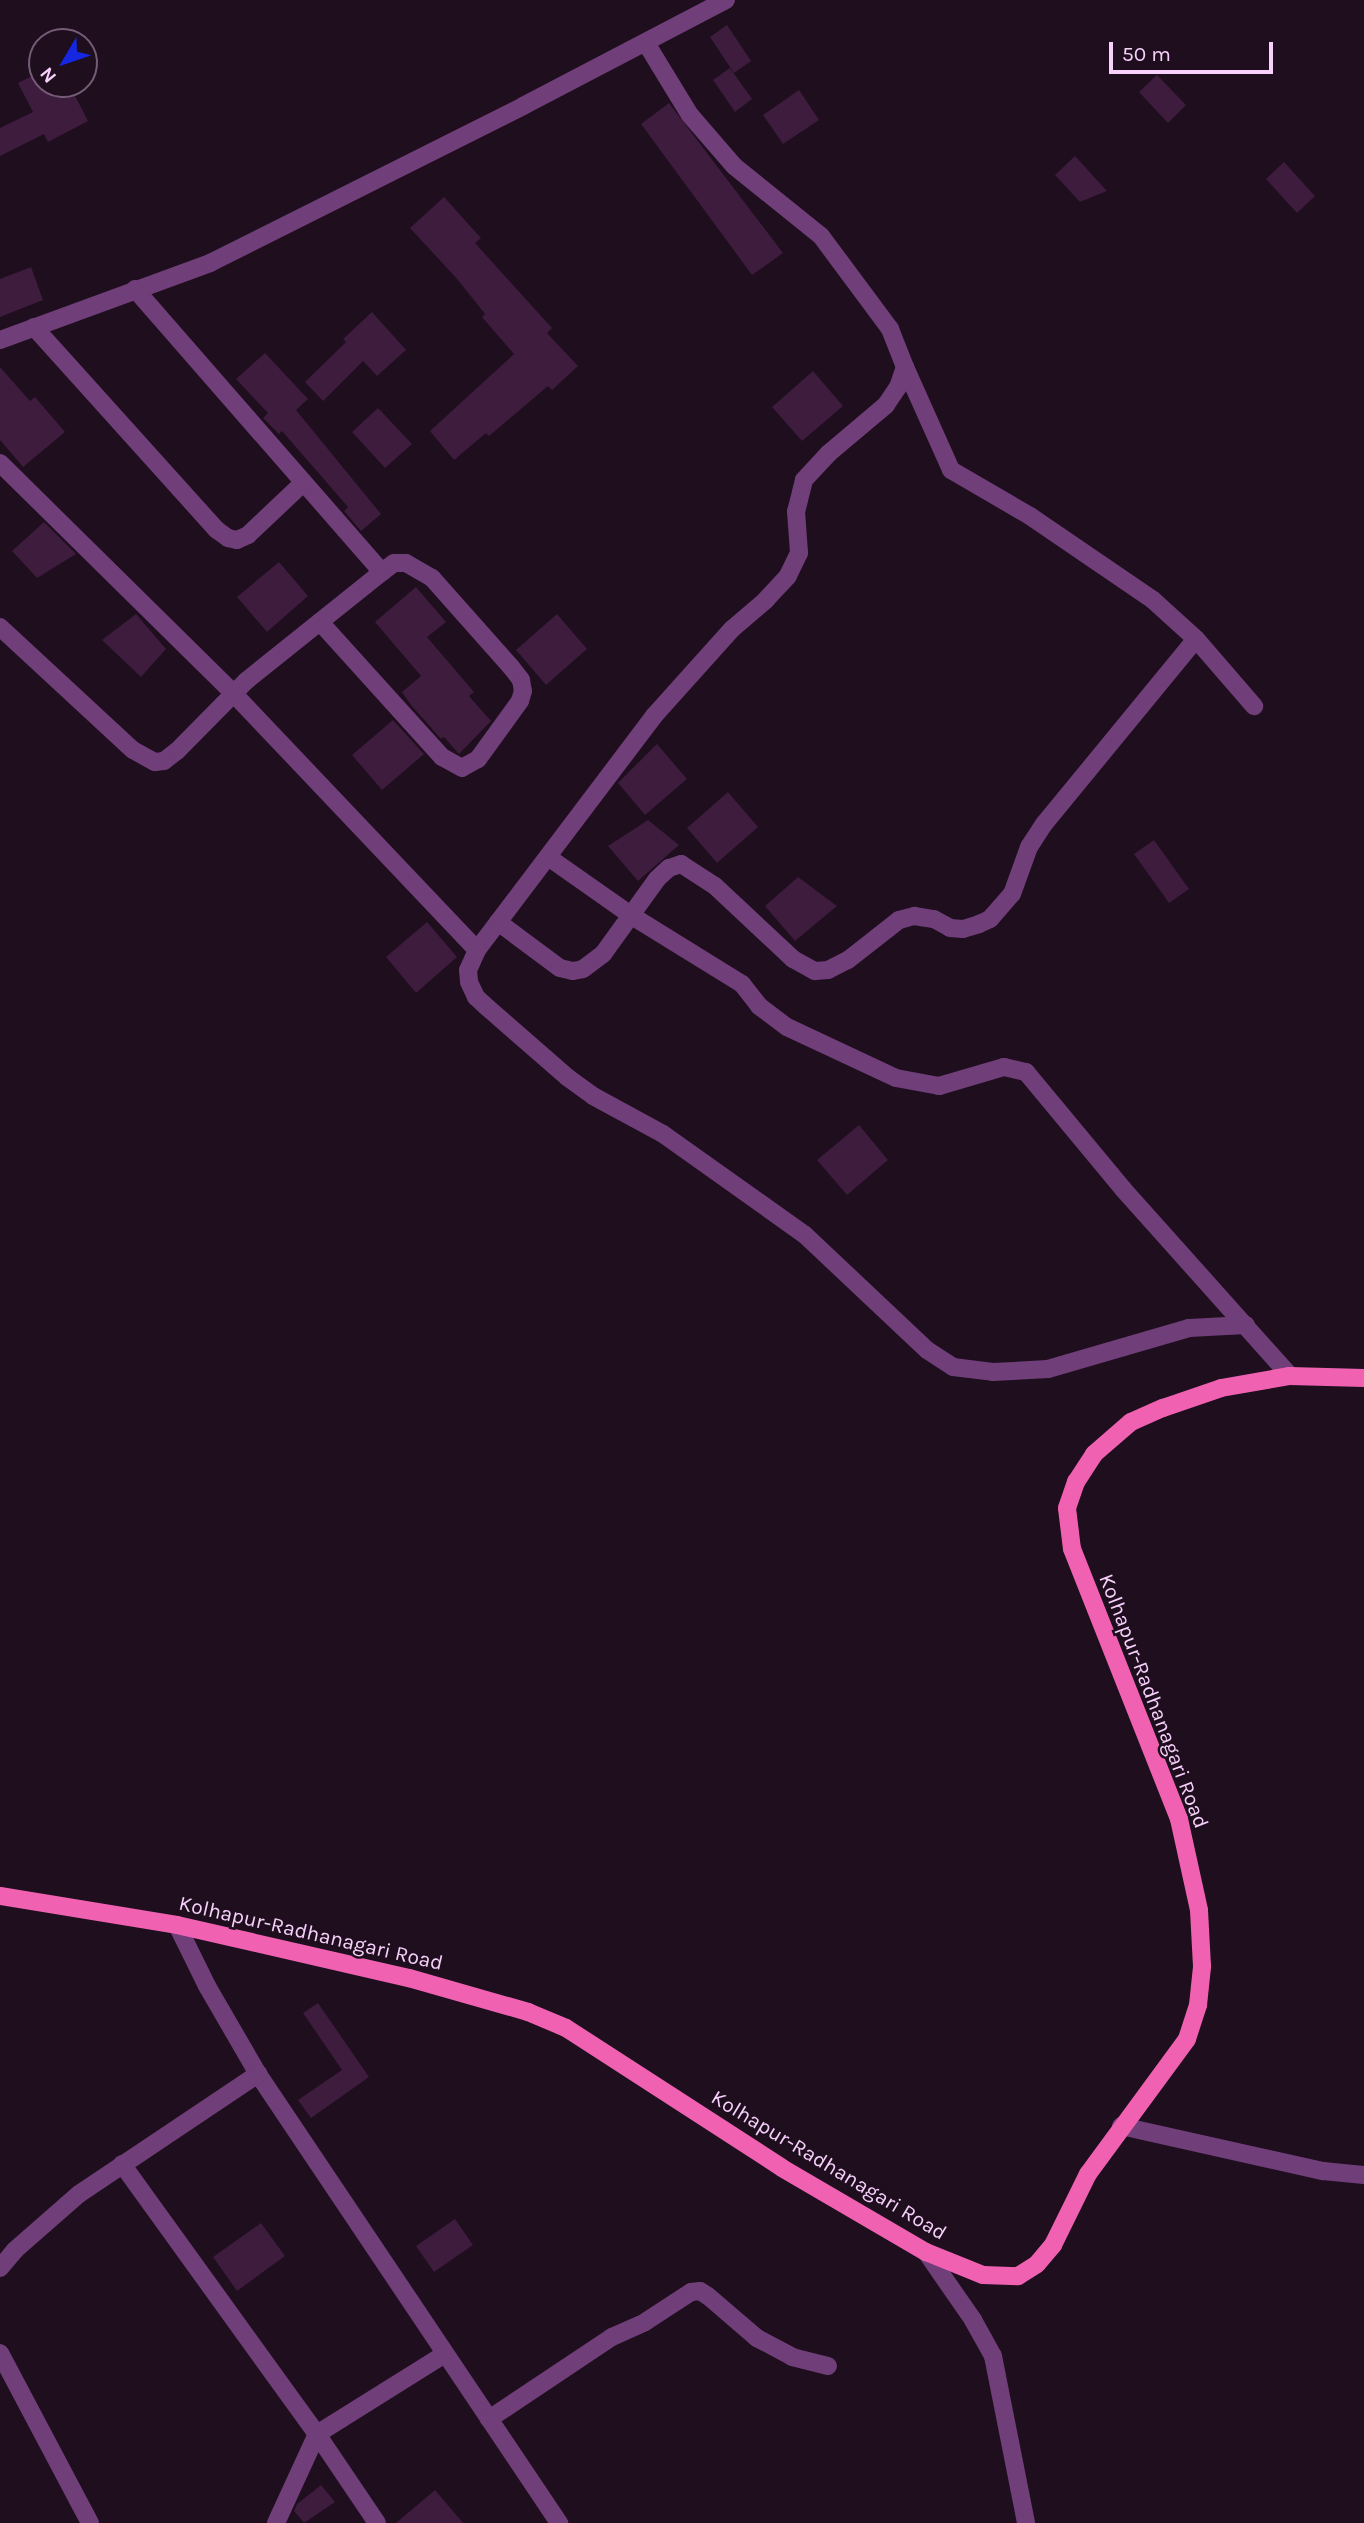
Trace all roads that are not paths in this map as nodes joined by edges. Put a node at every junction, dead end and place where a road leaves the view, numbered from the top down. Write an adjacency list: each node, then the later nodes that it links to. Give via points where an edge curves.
1 (726, 0): 2 (street)
2 (646, 43): 3 (street, via 210,263); 6 (street, via 690,115 734,166 821,236 890,329)
3 (135, 289): 4 (street); 8 (street)
4 (34, 327): 5 (street); 8 (street, via 228,538 248,536)
5 (0, 340)
6 (905, 367): 12 (street, via 951,471 1122,577); 15 (street, via 886,405 804,480 796,511 799,553 788,576 732,629 654,716)
7 (0, 463): 13 (street)
8 (303, 484): 9 (street)
9 (382, 572): 10 (street); 10 (street, via 394,563 406,564 432,578 521,680 520,701 470,766 461,768 442,757)
10 (320, 622): 13 (street)
11 (0, 627): 13 (street, via 133,750 155,762 177,751)
12 (1196, 639): 14 (street); 16 (street, via 1044,824 1029,847 1012,894 990,919 963,929 914,916 899,920 848,960 816,971 793,959 715,886 681,864 657,879)
13 (234, 694): 18 (street)
14 (1254, 706)
15 (548, 857): 16 (street); 17 (street)
16 (632, 916): 17 (street, via 603,954 573,971 560,968); 19 (street, via 741,984 759,1006 787,1027 896,1079 939,1086 1004,1067 1026,1072 1123,1189)
17 (498, 922): 18 (street)
18 (477, 950): 19 (street, via 468,970 469,982 488,1008 593,1096 663,1134 804,1235 928,1350 953,1367 993,1373 1048,1369 1189,1328)
19 (1246, 1325): 20 (street)
20 (1290, 1376): 21 (main road, Kolhapur-Radhanagari Road); 25 (main road, Kolhapur-Radhanagari Road, via 1222,1388 1131,1422 1094,1454 1076,1482 1068,1508 1072,1549 1180,1819 1199,1910 1202,1966 1198,2005 1187,2039)
21 (1364, 1378)
22 (0, 1896): 23 (main road, Kolhapur-Radhanagari Road)
23 (177, 1925): 24 (street); 28 (main road, Kolhapur-Radhanagari Road, via 421,1981 491,2000 566,2028 782,2168)
24 (258, 2074): 26 (street); 31 (street)
25 (1121, 2126): 27 (street, via 1322,2171); 28 (main road, Kolhapur-Radhanagari Road, via 1088,2174 1053,2245 1037,2264 1018,2276 983,2275)
26 (122, 2164): 29 (street, via 79,2194); 34 (street)
27 (1364, 2175)
28 (926, 2252): 39 (street, via 993,2357)
29 (0, 2268)
30 (0, 2353): 35 (street)
31 (445, 2354): 33 (street); 34 (street)
32 (828, 2366): 33 (street, via 780,2351 757,2338 708,2296 691,2292 612,2337)
33 (489, 2419): 38 (street)
34 (317, 2434): 36 (street); 37 (street)
35 (90, 2523)
36 (276, 2523)
37 (377, 2523)
38 (559, 2523)
39 (1026, 2523)

